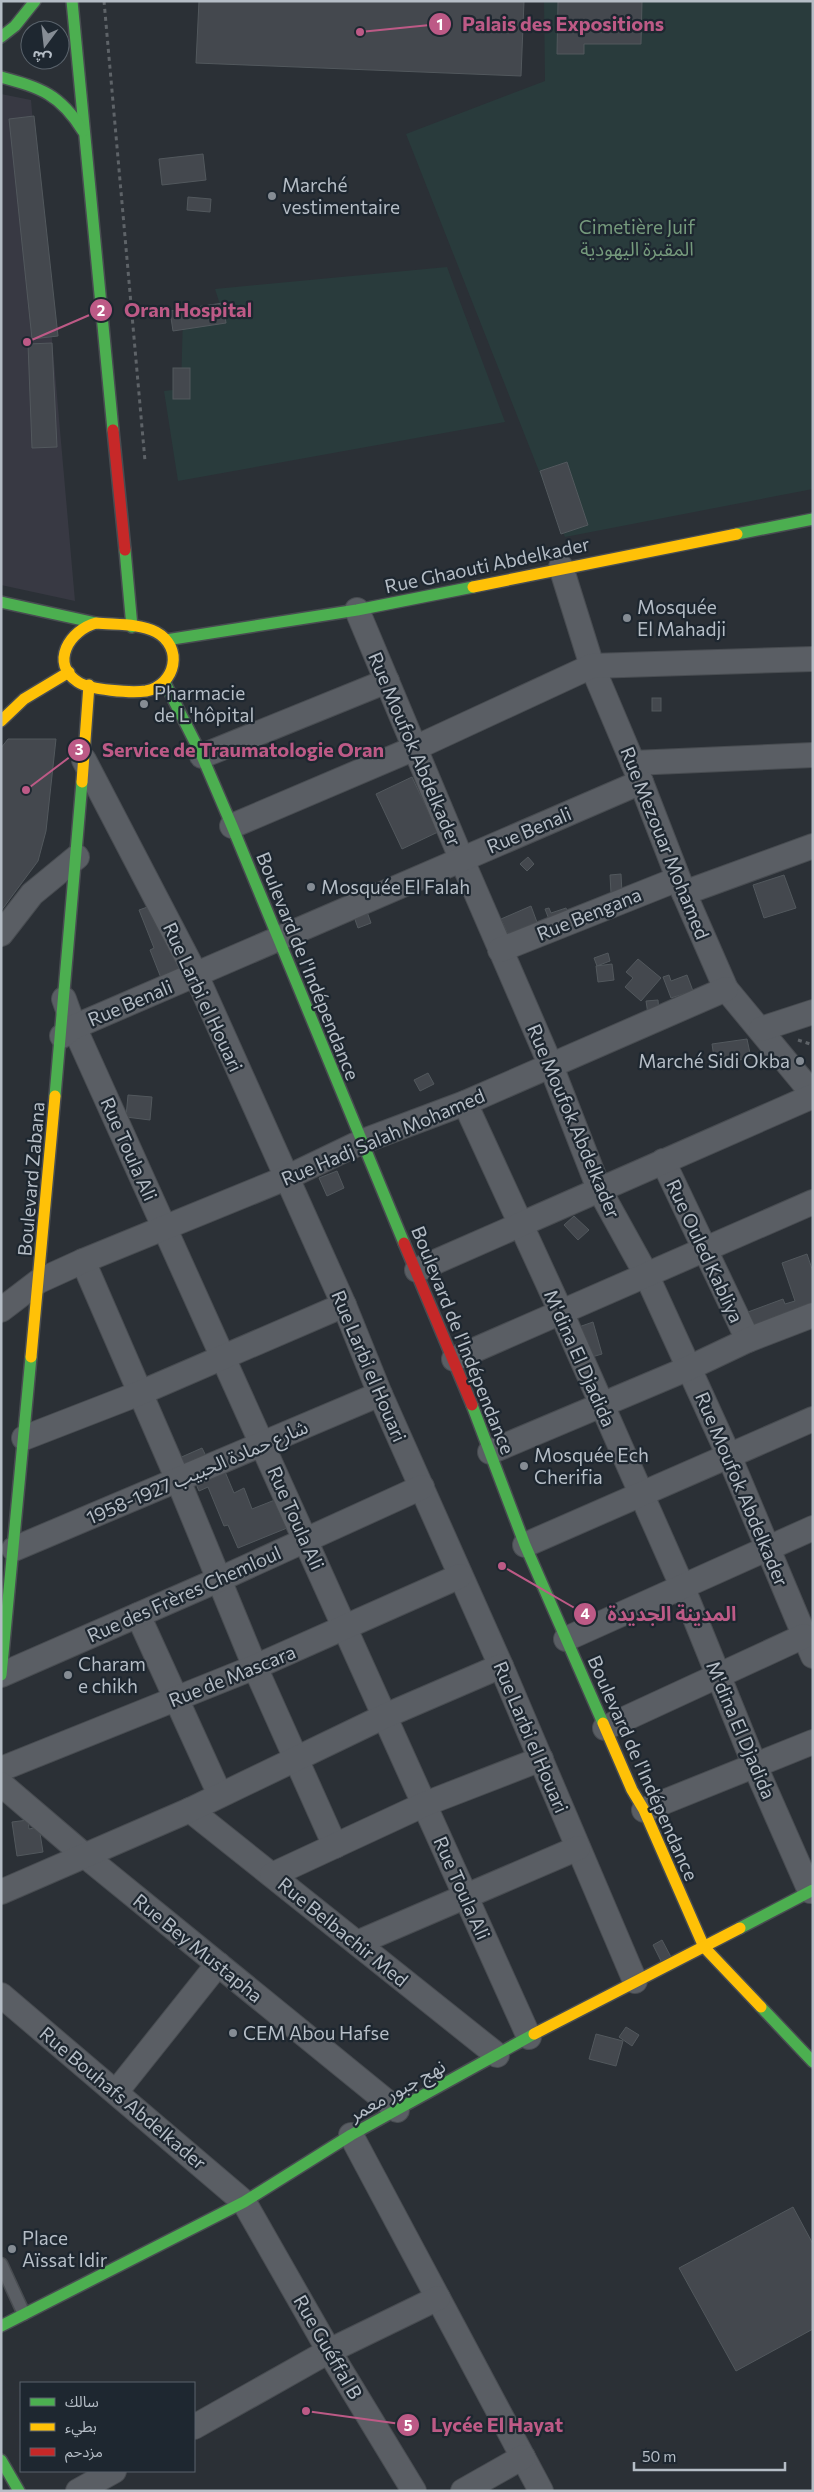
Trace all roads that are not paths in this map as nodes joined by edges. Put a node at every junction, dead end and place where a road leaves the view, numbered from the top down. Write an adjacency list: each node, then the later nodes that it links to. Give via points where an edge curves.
1 (35, 1): 3 (street, via 15,26)
2 (72, 1): 5 (street)
3 (1, 37)
4 (1, 78): 5 (street, via 45,90 60,99 72,111)
5 (83, 131): 11 (street)
6 (813, 519): 7 (street, Rue Ghaouti Abdelkader)
7 (561, 567): 9 (street, Rue Ghaouti Abdelkader); 14 (street, Rue Mezouar Mohamed)
8 (1, 602): 10 (street)
9 (357, 610): 12 (street, Rue Ghaouti Abdelkader); 16 (street, Rue Moufok Abdelkader)
10 (96, 623): 11 (street); 15 (street, via 75,630 69,638 65,649)
11 (132, 627): 12 (street, via 155,632)
12 (166, 640): 17 (street, via 174,660 172,672)
13 (811, 653): 14 (street)
14 (592, 666): 20 (street); 24 (street, Rue Mezouar Mohamed)
15 (69, 672): 18 (street, via 78,682); 19 (street)
16 (387, 681): 20 (street, Rue Moufok Abdelkader); 22 (street)
17 (165, 683): 18 (street, via 144,693); 22 (street, Boulevard de l'Indépendance)
18 (89, 685): 23 (street)
19 (4, 715)
20 (415, 748): 25 (street); 28 (street, Rue Moufok Abdelkader)
21 (813, 755): 24 (street)
22 (202, 756): 25 (street, Boulevard de l'Indépendance)
23 (84, 760): 27 (street); 33 (street, Rue Larbi el Houari)
24 (637, 772): 28 (street, Rue Benali); 29 (street, Rue Mezouar Mohamed)
25 (232, 826): 31 (street, Boulevard de l'Indépendance)
26 (813, 846): 29 (street, Rue Bengana)
27 (77, 857): 30 (street, via 32,894); 35 (street)
28 (461, 858): 31 (street, Rue Benali); 32 (street, Rue Moufok Abdelkader)
29 (681, 886): 32 (street, Rue Bengana); 34 (street, Rue Mezouar Mohamed)
30 (1, 934)
31 (279, 940): 33 (street, Rue Benali); 42 (street, Boulevard de l'Indépendance)
32 (500, 950): 39 (street, Rue Moufok Abdelkader)
33 (196, 975): 38 (street, Rue Benali); 44 (street, Rue Larbi el Houari)
34 (726, 989): 37 (street, Rue Mezouar Mohamed); 39 (street, Rue Hadj Salah Mohamed)
35 (64, 999): 38 (street, Rue Toula Ali)
36 (813, 1012): 37 (street)
37 (761, 1029): 40 (street, Rue Mezouar Mohamed)
38 (68, 1032): 48 (street, Rue Toula Ali); 53 (street, Boulevard Zabana)
39 (551, 1066): 41 (street, Rue Hadj Salah Mohamed); 45 (street, Rue Moufok Abdelkader)
40 (813, 1095): 43 (street)
41 (465, 1103): 42 (street, Rue Hadj Salah Mohamed); 47 (street, M'dina El Djadida)
42 (361, 1142): 44 (street, Rue Hadj Salah Mohamed); 51 (street, Boulevard de l'Indépendance)
43 (663, 1161): 45 (street); 49 (street, Rue Ouled Kabliya)
44 (286, 1178): 48 (street, Rue Hadj Salah Mohamed); 54 (street, Rue Larbi el Houari)
45 (599, 1188): 47 (street); 52 (street, Rue Moufok Abdelkader)
46 (813, 1202): 49 (street)
47 (521, 1225): 51 (street); 56 (street, M'dina El Djadida)
48 (163, 1227): 50 (street, Rue Hadj Salah Mohamed); 59 (street, Rue Toula Ali)
49 (704, 1249): 52 (street); 58 (street, Rue Ouled Kabliya)
50 (83, 1261): 53 (street, Rue Hadj Salah Mohamed); 62 (street)
51 (417, 1270): 60 (street, Boulevard de l'Indépendance)
52 (646, 1274): 56 (street); 61 (street, Rue Moufok Abdelkader)
53 (39, 1281): 55 (street, Rue Hadj Salah Mohamed); 66 (street, Boulevard Zabana)
54 (344, 1305): 59 (street); 63 (street, Rue Larbi el Houari)
55 (1, 1310)
56 (561, 1312): 60 (street); 64 (street, M'dina El Djadida)
57 (813, 1315): 58 (street)
58 (748, 1340): 61 (street)
59 (222, 1356): 62 (street); 67 (street, Rue Toula Ali)
60 (454, 1359): 68 (street, Boulevard de l'Indépendance)
61 (689, 1368): 64 (street); 69 (street, Rue Moufok Abdelkader)
62 (140, 1393): 66 (street); 70 (street)
63 (380, 1394): 67 (street, شارع حمادة الحبيب 1927-1958); 71 (street, Rue Larbi el Houari)
64 (600, 1406): 68 (street); 72 (street, M'dina El Djadida)
65 (813, 1419): 69 (street)
66 (24, 1438): 77 (street, Boulevard Zabana)
67 (263, 1444): 70 (street, شارع حمادة الحبيب 1927-1958); 74 (street, Rue Toula Ali)
68 (490, 1452): 75 (street, Boulevard de l'Indépendance)
69 (730, 1456): 72 (street); 76 (street, Rue Moufok Abdelkader)
70 (178, 1480): 77 (street, شارع حمادة الحبيب 1927-1958); 79 (street)
71 (422, 1487): 74 (street, Rue des Frères Chemloul); 78 (street, Rue Larbi el Houari)
72 (642, 1496): 75 (street); 80 (street, M'dina El Djadida)
73 (813, 1528): 76 (street)
74 (305, 1539): 79 (street, Rue des Frères Chemloul); 82 (street, Rue Toula Ali)
75 (526, 1545): 83 (street, Boulevard de l'Indépendance)
76 (768, 1548): 80 (street); 84 (street, Rue Moufok Abdelkader)
77 (14, 1549): 87 (street, Boulevard Zabana)
78 (460, 1576): 82 (street, Rue de Mascara); 85 (street, Rue Larbi el Houari)
79 (218, 1580): 81 (street, Rue des Frères Chemloul); 86 (street)
80 (682, 1586): 83 (street); 88 (street, M'dina El Djadida)
81 (138, 1615): 87 (street, Rue des Frères Chemloul); 89 (street)
82 (344, 1629): 86 (street, Rue de Mascara); 90 (street, Rue Toula Ali)
83 (566, 1639): 91 (street, Boulevard de l'Indépendance)
84 (809, 1646): 88 (street)
85 (500, 1666): 90 (street); 94 (street, Rue Larbi el Houari)
86 (255, 1667): 89 (street, Rue de Mascara); 93 (street)
87 (1, 1675)
88 (717, 1675): 91 (street); 95 (street, M'dina El Djadida)
89 (176, 1699): 96 (street, Rue de Mascara); 98 (street)
90 (385, 1716): 93 (street); 99 (street, Rue Toula Ali)
91 (605, 1728): 101 (street, Boulevard de l'Indépendance)
92 (813, 1742): 95 (street)
93 (296, 1759): 98 (street); 102 (street)
94 (541, 1760): 99 (street); 103 (street, Rue Larbi el Houari)
95 (755, 1766): 101 (street); 106 (street, M'dina El Djadida)
96 (1, 1769)
97 (1, 1784): 104 (street, Rue Bey Mustapha)
98 (220, 1795): 100 (street)
99 (425, 1804): 102 (street); 108 (street, Rue Toula Ali)
100 (190, 1810): 104 (street); 105 (street, Rue Belbachir Med)
101 (644, 1810): 110 (street, Boulevard de l'Indépendance)
102 (335, 1846): 105 (street)
103 (578, 1848): 108 (street); 112 (street, Rue Larbi el Houari)
104 (84, 1854): 107 (street); 111 (street, Rue Bey Mustapha)
105 (272, 1875): 109 (street, Rue Belbachir Med)
106 (811, 1890): 110 (street, نهج جبور معمر)
107 (1, 1892)
108 (466, 1896): 109 (street); 114 (street, Rue Toula Ali)
109 (357, 1944): 115 (street, Rue Belbachir Med)
110 (704, 1947): 112 (street, نهج جبور معمر); 116 (street, Boulevard de l'Indépendance)
111 (218, 1964): 117 (street); 118 (street, Rue Bey Mustapha)
112 (635, 1981): 114 (street, نهج جبور معمر)
113 (1, 1995): 117 (street, Rue Bouhafs Abdelkader)
114 (529, 2037): 115 (street, نهج جبور معمر)
115 (497, 2055): 118 (street, نهج جبور معمر)
116 (813, 2062)
117 (116, 2092): 120 (street, Rue Bouhafs Abdelkader)
118 (396, 2110): 119 (street, نهج جبور معمر)
119 (351, 2135): 120 (street, نهج جبور معمر); 122 (street)
120 (244, 2202): 123 (street, نهج جبور معمر); 125 (street, Rue Guéffal B)
121 (1, 2264): 123 (lane)
122 (438, 2298): 125 (street); 127 (street)
123 (24, 2314): 124 (street, نهج جبور معمر)
124 (1, 2326)
125 (329, 2351): 126 (street); 132 (street, Rue Guéffal B)
126 (195, 2425)
127 (523, 2456): 133 (street); 134 (street)
128 (1, 2460): 130 (street)
129 (112, 2472): 131 (street)
130 (19, 2491)
131 (78, 2491)
132 (414, 2491)
133 (463, 2491)
134 (541, 2491)

